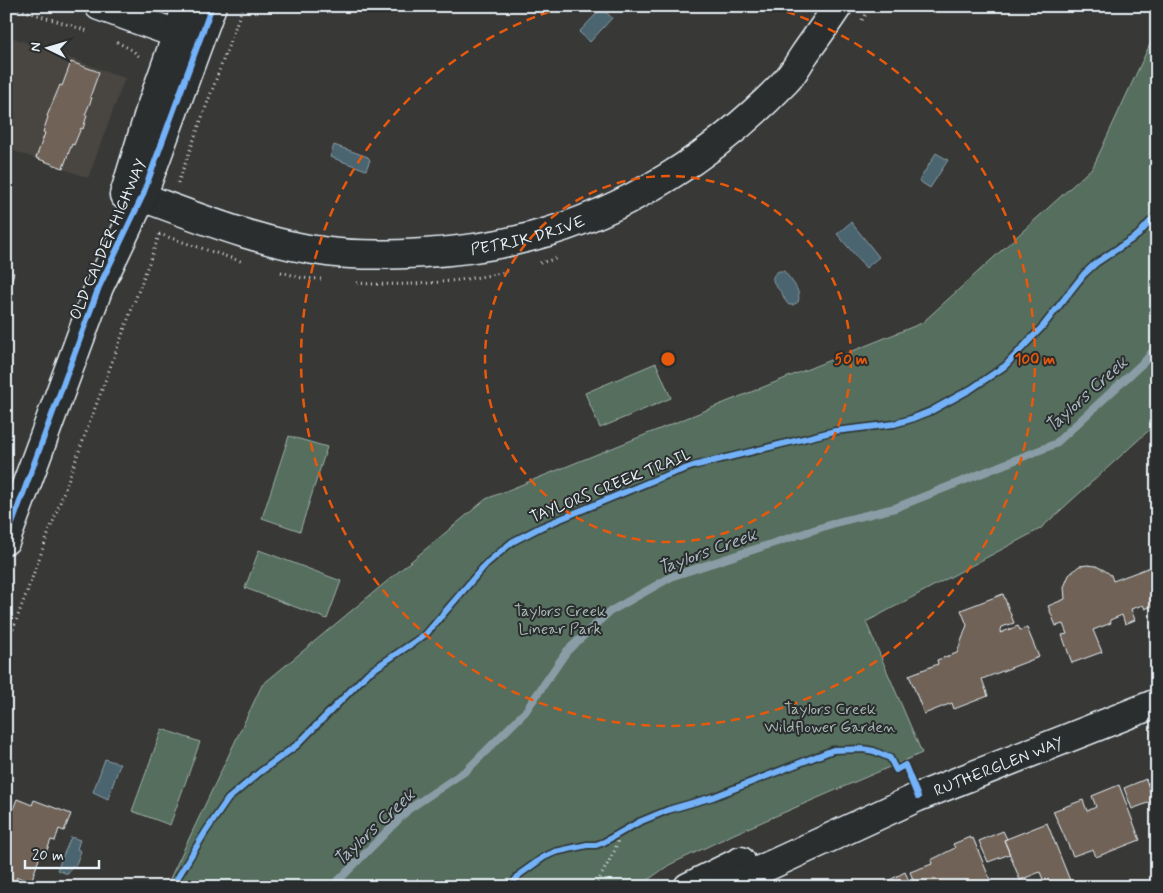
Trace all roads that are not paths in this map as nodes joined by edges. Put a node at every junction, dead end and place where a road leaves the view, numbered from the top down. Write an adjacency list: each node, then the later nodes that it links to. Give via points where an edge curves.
1 (100, 6): 5 (street)
2 (187, 6): 5 (street, OLD CALDER HIGHWAY)
3 (212, 6): 5 (street, OLD CALDER HIGHWAY)
4 (838, 6): 6 (street, PETRIK DRIVE, via 787,80 728,136 663,181 606,209 531,237 457,251 396,255 327,252 266,240)
5 (188, 38): 6 (street, OLD CALDER HIGHWAY)
6 (134, 194): 7 (street, OLD CALDER HIGHWAY)
7 (6, 540)
8 (1157, 703): 9 (street, RUTHERGLEN WAY, via 918,796)
9 (841, 831): 10 (street, RUTHERGLEN WAY, via 753,856); 11 (street, RUTHERGLEN WAY)
10 (688, 887)
11 (723, 887)

